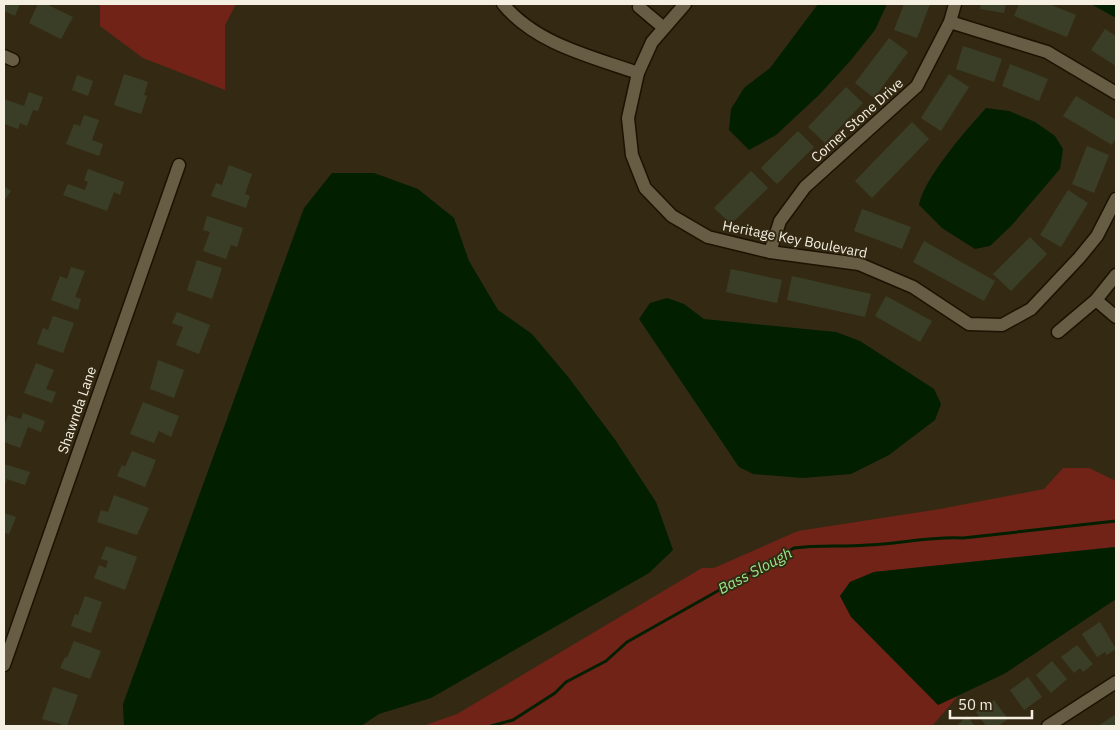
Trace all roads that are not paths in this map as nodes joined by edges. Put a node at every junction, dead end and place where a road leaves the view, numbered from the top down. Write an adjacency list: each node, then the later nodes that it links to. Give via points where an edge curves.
1 (503, 4): 7 (street, via 514,18 547,40)
2 (685, 4): 6 (street, Heritage Key Boulevard)
3 (955, 4): 5 (street, Corner Stone Drive)
4 (636, 5): 6 (street)
5 (950, 22): 8 (street, via 1047,52); 11 (street, Corner Stone Drive, via 918,86 806,187 780,221)
6 (664, 28): 7 (street, Heritage Key Boulevard, via 652,42)
7 (638, 73): 11 (street, Heritage Key Boulevard, via 628,118 632,155 645,188 672,216 708,237)
8 (1116, 93)
9 (179, 164): 16 (street, Shawnda Lane)
10 (1116, 199): 11 (street, Heritage Key Boulevard, via 1097,236 1079,258 1031,309 1002,325 969,324 913,287 859,264)
11 (770, 252)
12 (1116, 275): 13 (street)
13 (1096, 300): 14 (street); 15 (street)
14 (1116, 318)
15 (1058, 332)
16 (4, 665)
17 (1116, 682): 18 (street)
18 (1048, 726)

